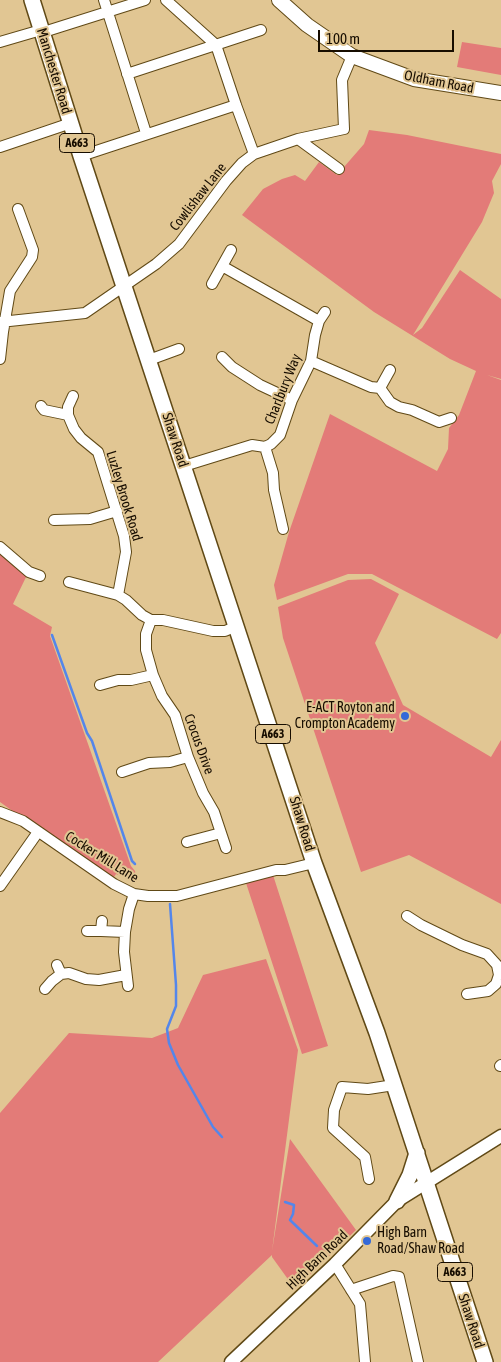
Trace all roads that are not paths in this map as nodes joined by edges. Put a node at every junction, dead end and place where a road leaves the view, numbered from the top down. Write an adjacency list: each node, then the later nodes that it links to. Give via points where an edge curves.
1 (32, 0): 7 (main road, Manchester Road / A663)
2 (104, 0): 6 (street)
3 (145, 0): 6 (street)
4 (166, 0): 10 (street)
5 (279, 0): 11 (main road, Oldham Road, via 307,25)
6 (108, 12): 7 (street); 12 (street)
7 (46, 30): 9 (street); 15 (main road, Manchester Road / A663)
8 (261, 30): 10 (street)
9 (0, 42)
10 (216, 45): 12 (street); 14 (street)
11 (352, 56): 13 (main road, Oldham Road, via 414,79); 17 (street, Cowlishaw Lane, via 342,80 344,130)
12 (127, 74): 16 (street)
13 (501, 93)
14 (236, 105): 16 (street); 19 (street)
15 (71, 123): 18 (street); 20 (main road, Manchester Road / A663)
16 (146, 134): 20 (street)
17 (298, 138): 19 (street, Cowlishaw Lane); 21 (street)
18 (0, 147)
19 (254, 154): 26 (street, Cowlishaw Lane, via 226,181 179,244)
20 (81, 156): 26 (main road, Manchester Road / A663)
21 (339, 169)
22 (18, 209): 27 (street, via 33,250 32,257 10,291)
23 (231, 250): 24 (street)
24 (222, 266): 25 (street); 32 (street, Charlbury Way, via 322,317)
25 (212, 284)
26 (124, 285): 27 (street, Cowlishaw Lane, via 85,313); 31 (main road, Shaw Road / A663)
27 (2, 322): 30 (street)
28 (179, 349): 31 (street)
29 (222, 358): 36 (street, via 260,385)
30 (0, 359)
31 (149, 360): 41 (main road, Shaw Road / A663)
32 (311, 361): 34 (street); 36 (street, Charlbury Way)
33 (390, 370): 34 (street)
34 (380, 388): 39 (street, via 390,402 399,407 439,422)
35 (73, 396): 38 (street)
36 (292, 400): 40 (street, Charlbury Way, via 280,435)
37 (41, 406): 38 (street, via 44,410)
38 (68, 415): 42 (street, Luzley Brook Road, via 77,434 98,452)
39 (451, 418)
40 (265, 447): 41 (street, via 252,445); 44 (street)
41 (184, 466): 50 (main road, Shaw Road / A663)
42 (117, 512): 43 (street, via 90,519); 48 (street, Luzley Brook Road, via 126,552)
43 (54, 520)
44 (283, 529)
45 (0, 547): 46 (street, via 29,572)
46 (40, 576)
47 (69, 582): 48 (street)
48 (118, 596): 49 (street)
49 (151, 620): 50 (street, via 213,631); 51 (street, Crocus Drive, via 146,634 146,650)
50 (237, 626): 60 (main road, Shaw Road / A663)
51 (153, 675): 52 (street); 53 (street, Crocus Drive, via 175,715)
52 (100, 685)
53 (188, 757): 54 (street, via 148,763); 57 (street, Crocus Drive)
54 (122, 772)
55 (0, 812): 56 (street, Cocker Mill Lane)
56 (38, 832): 61 (street); 62 (street, Cocker Mill Lane)
57 (221, 833): 58 (street); 59 (street, Crocus Drive)
58 (188, 842)
59 (226, 848)
60 (314, 863): 62 (street, Cocker Mill Lane, via 177,896); 71 (main road, Shaw Road / A663)
61 (0, 886)
62 (134, 894): 65 (street)
63 (408, 916): 67 (street, via 462,946 487,954 497,965)
64 (87, 931): 65 (street, via 101,926)
65 (125, 932): 66 (street)
66 (126, 975): 68 (street); 69 (street, via 99,980 59,970)
67 (500, 976): 70 (street, via 488,991)
68 (128, 986)
69 (45, 989)
70 (467, 994)
71 (394, 1085): 73 (main road, Shaw Road / A663); 74 (street, via 368,1089 342,1087 334,1110 333,1128 365,1157)
72 (501, 1136): 75 (street, High Barn Road)
73 (417, 1153): 75 (main road, Shaw Road / A663); 76 (main road)
74 (369, 1179)
75 (426, 1182): 76 (street, High Barn Road); 82 (main road, Shaw Road / A663)
76 (397, 1200): 77 (street, High Barn Road)
77 (335, 1264): 78 (street); 79 (street, High Barn Road)
78 (352, 1290): 80 (street, via 360,1304); 81 (street, via 399,1277)
79 (231, 1362)
80 (365, 1362)
81 (418, 1362)
82 (485, 1362)

